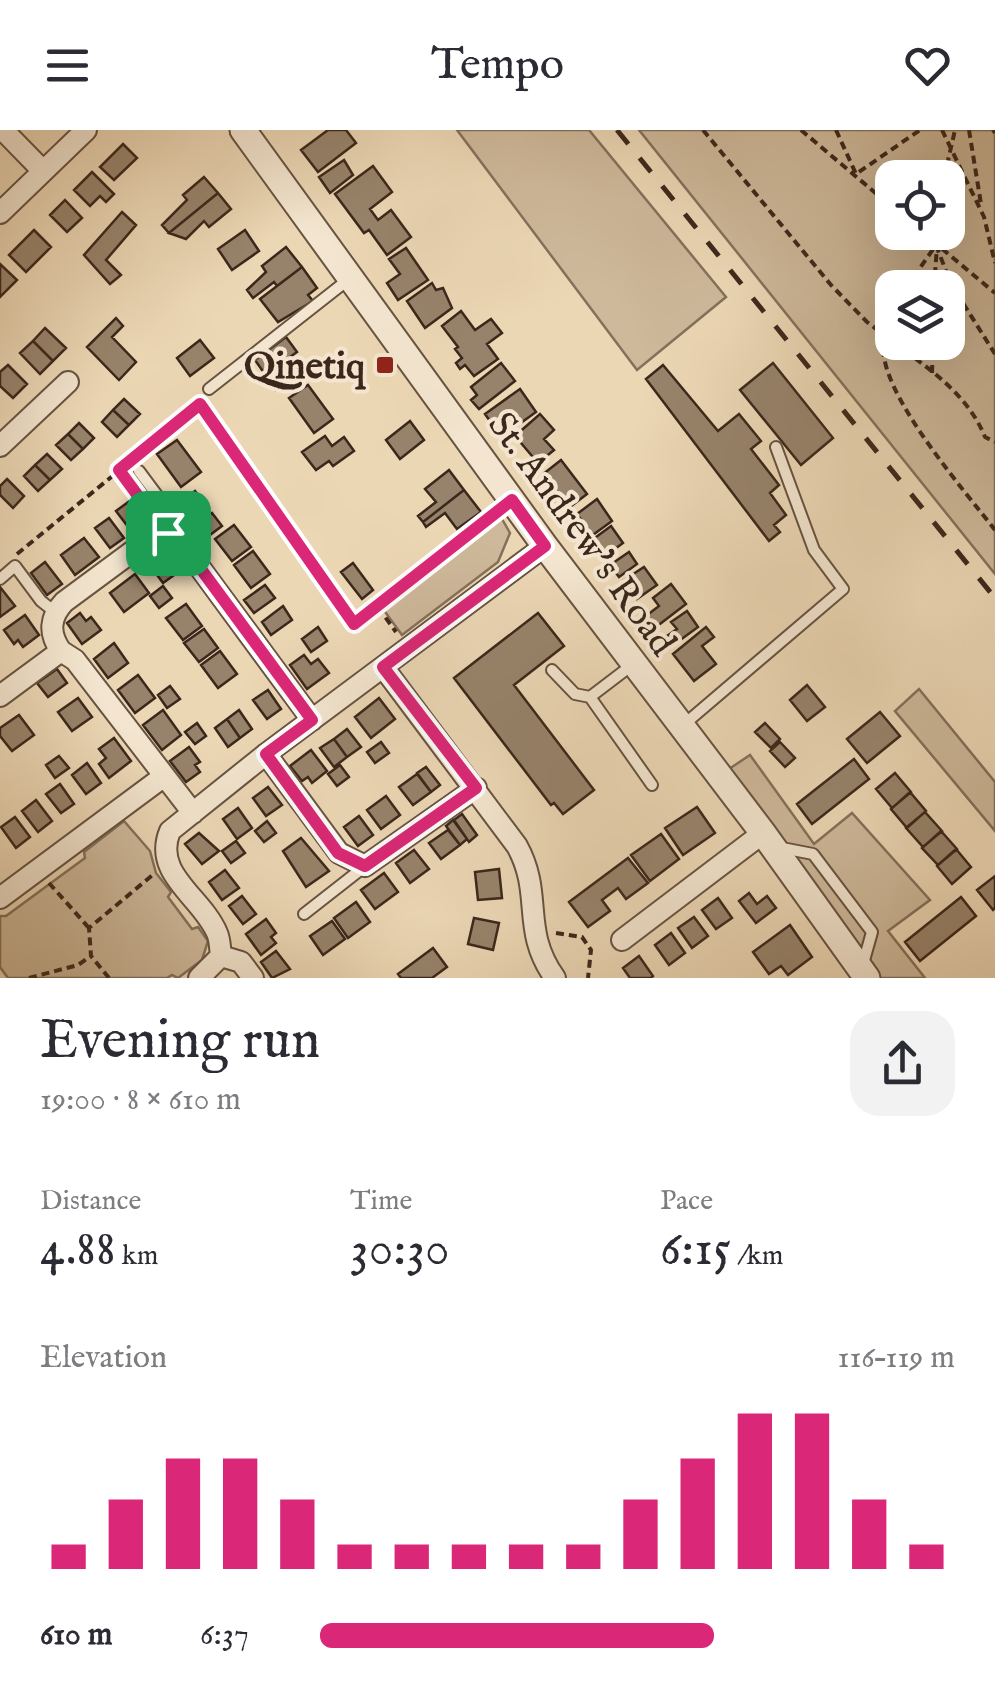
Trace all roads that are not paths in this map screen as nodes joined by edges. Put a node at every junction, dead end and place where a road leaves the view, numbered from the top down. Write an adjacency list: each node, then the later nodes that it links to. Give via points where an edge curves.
1 (3, 130): 4 (street)
2 (86, 130): 4 (street)
3 (243, 130): 6 (street, St. Andrew's Road)
4 (43, 171): 5 (street)
5 (0, 213)
6 (350, 278): 8 (lane); 13 (street, St. Andrew's Road)
7 (68, 382): 9 (street)
8 (209, 388)
9 (0, 446)
10 (776, 447): 23 (lane, via 814,550 842,589)
11 (139, 471): 12 (lane, via 168,510)
12 (168, 533): 15 (street, via 152,537); 22 (street)
13 (545, 546): 17 (street, St. Andrew's Road); 18 (street)
14 (0, 579): 15 (lane, via 15,563)
15 (55, 612): 16 (street, via 53,640)
16 (60, 651): 20 (street); 25 (street, via 75,660)
17 (633, 664): 21 (lane); 23 (street, St. Andrew's Road)
18 (383, 667): 22 (street); 27 (street)
19 (552, 670): 21 (lane, via 575,694)
20 (0, 696)
21 (590, 697): 26 (lane)
22 (312, 720): 24 (street)
23 (680, 727): 29 (street, St. Andrew's Road)
24 (266, 754): 28 (street); 30 (street, via 338,853)
25 (164, 776): 28 (street); 31 (street)
26 (652, 785)
27 (476, 788): 30 (street); 36 (street, via 530,868 532,929)
28 (193, 813): 34 (street, via 170,831 167,864 217,932)
29 (768, 840): 33 (street); 35 (street, St. Andrew's Road)
30 (365, 866): 32 (lane)
31 (0, 898)
32 (304, 914)
33 (622, 940)
34 (221, 956): 37 (street); 38 (street, via 242,962)
35 (864, 974)
36 (553, 975)
37 (199, 978)
38 (253, 978)

